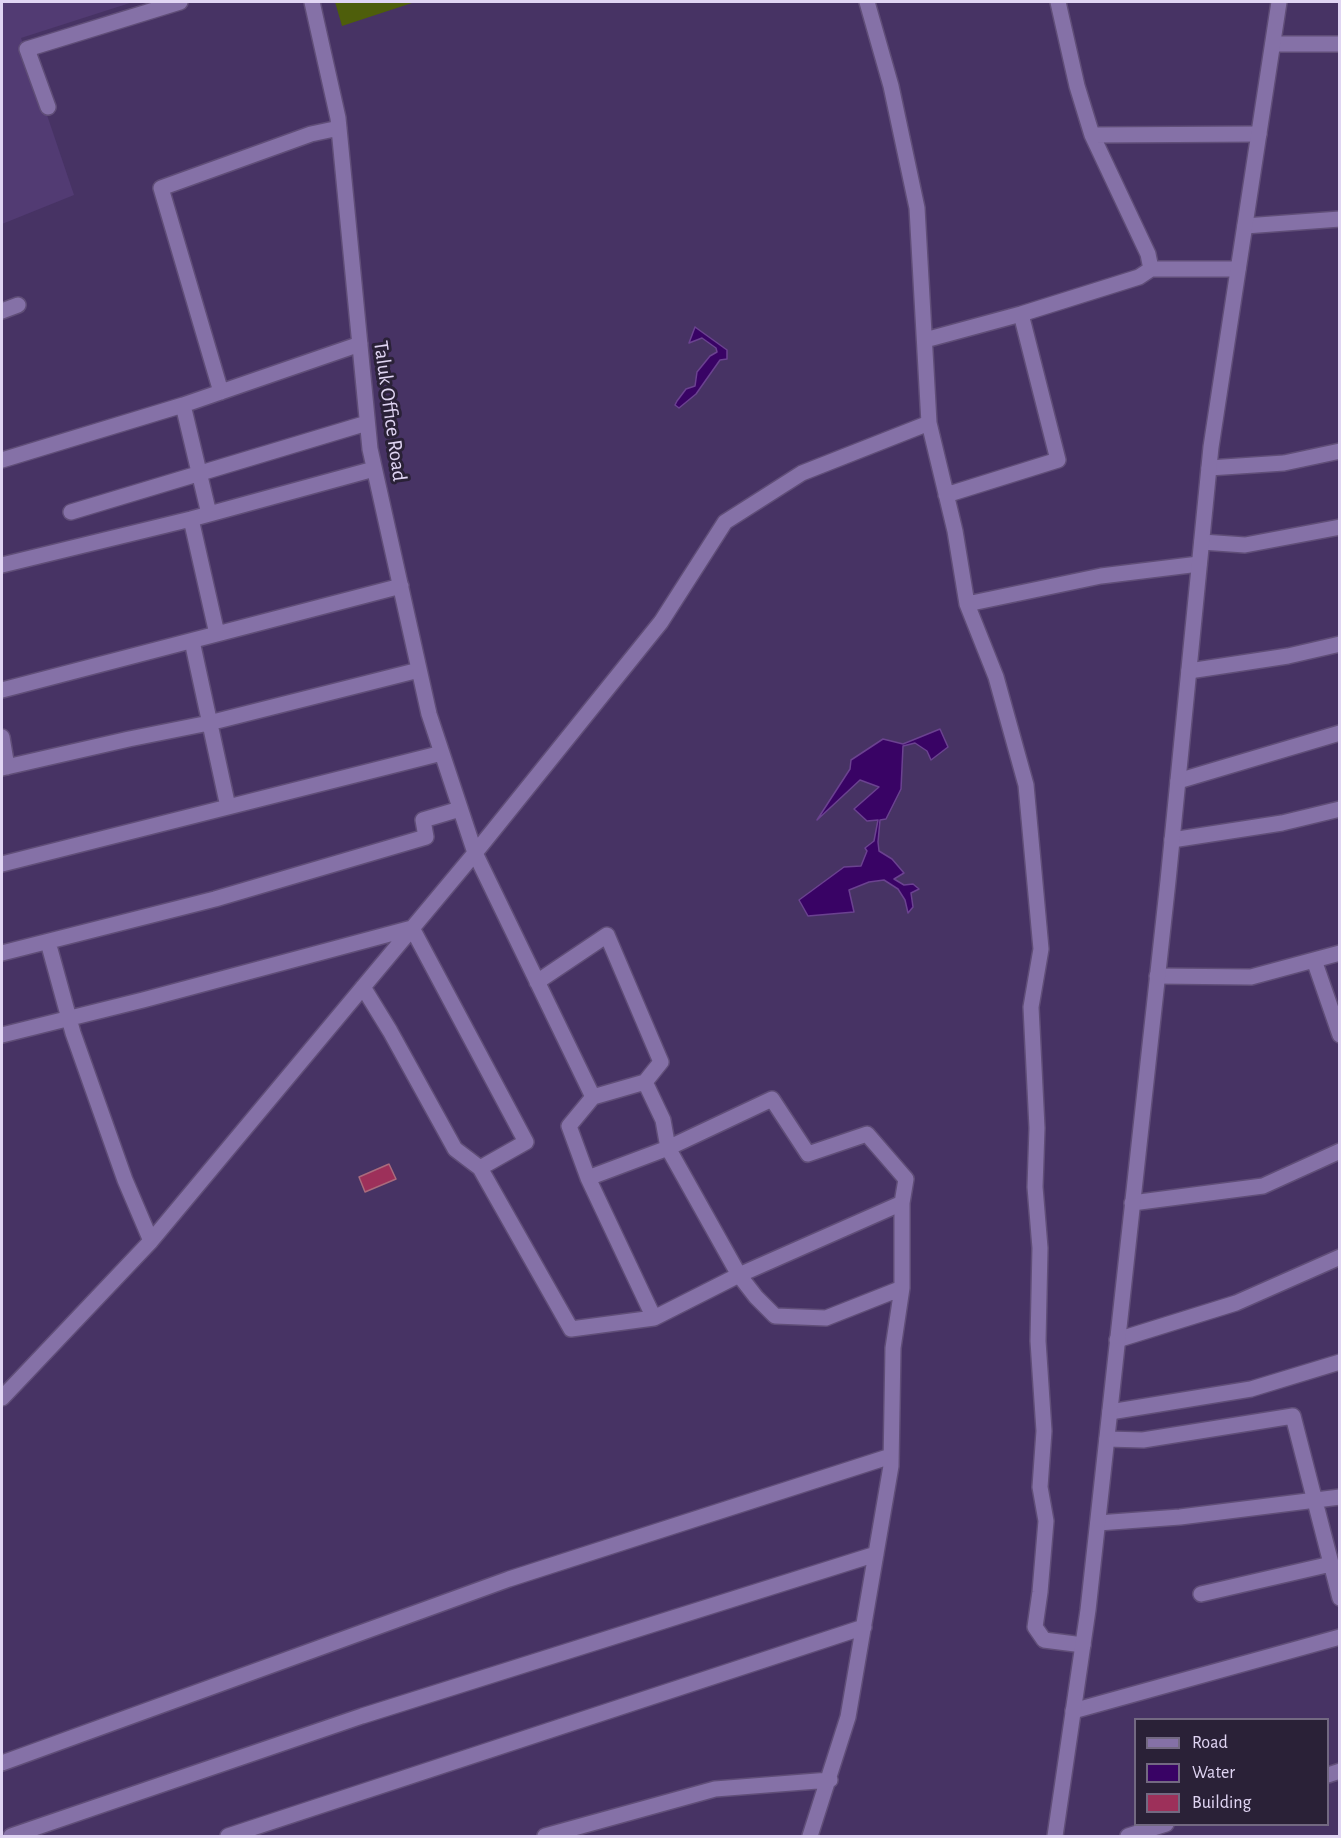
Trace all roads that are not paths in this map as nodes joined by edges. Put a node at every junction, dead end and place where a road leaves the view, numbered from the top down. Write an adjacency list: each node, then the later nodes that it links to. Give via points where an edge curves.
1 (180, 2): 8 (street, via 27,49)
2 (312, 2): 9 (street, Taluk Office Road)
3 (867, 2): 19 (street, via 891,86 917,208)
4 (1058, 2): 10 (street)
5 (1279, 2): 6 (street)
6 (1273, 44): 7 (street); 11 (street)
7 (1340, 44)
8 (48, 107)
9 (339, 128): 20 (street, Taluk Office Road); 21 (street, via 311,134 161,188)
10 (1092, 135): 11 (street); 14 (street, via 1148,254)
11 (1259, 135): 13 (street)
12 (1340, 219): 13 (street)
13 (1245, 226): 15 (street)
14 (1151, 269): 15 (street); 18 (street, via 1139,278)
15 (1238, 269): 27 (street)
16 (18, 305): 17 (street)
17 (2, 311)
18 (1021, 314): 19 (street); 30 (street, via 1058,460)
19 (925, 340): 24 (street)
20 (360, 344): 21 (street); 23 (street, Taluk Office Road)
21 (221, 392): 22 (street)
22 (183, 405): 26 (street); 29 (street)
23 (367, 423): 28 (street, Taluk Office Road); 29 (street)
24 (929, 423): 30 (street); 56 (street, via 802,473 725,522 661,622)
25 (1340, 451): 27 (street, via 1284,463)
26 (2, 460)
27 (1209, 468): 35 (street)
28 (374, 469): 32 (street); 38 (street, Taluk Office Road)
29 (200, 474): 31 (street); 32 (street)
30 (946, 495): 39 (street)
31 (71, 512)
32 (210, 514): 33 (street)
33 (191, 519): 37 (street); 40 (street)
34 (1340, 527): 35 (street, via 1245,545)
35 (1202, 542): 36 (street)
36 (1199, 564): 39 (street, via 1101,576); 44 (street)
37 (2, 565)
38 (401, 586): 40 (street); 43 (street, Taluk Office Road)
39 (966, 604): 97 (street, via 996,677 1026,785 1041,949 1031,1007 1040,1248 1038,1341 1044,1431 1040,1487 1046,1521 1035,1626 1044,1640)
40 (217, 634): 41 (street)
41 (192, 641): 45 (street); 46 (street)
42 (1340, 644): 44 (street)
43 (419, 670): 46 (street); 49 (street, Taluk Office Road)
44 (1189, 671): 51 (street)
45 (2, 690)
46 (209, 723): 50 (street); 52 (street)
47 (1340, 733): 51 (street)
48 (2, 737): 50 (street)
49 (442, 753): 52 (street); 53 (street, Taluk Office Road)
50 (4, 768)
51 (1178, 781): 55 (street)
52 (228, 807): 57 (street)
53 (460, 809): 56 (street, Taluk Office Road); 59 (street, via 423,820 426,837 215,899)
54 (1340, 809): 55 (street, via 1282,823)
55 (1172, 840): 63 (street)
56 (475, 853): 58 (street); 64 (street, Taluk Office Road)
57 (2, 864)
58 (412, 928): 65 (street); 66 (street); 73 (street, via 525,1142)
59 (48, 942): 60 (street); 66 (street)
60 (2, 953)
61 (1340, 954): 62 (street)
62 (1314, 960): 63 (street, via 1251,977); 68 (street)
63 (1157, 976): 76 (street)
64 (537, 982): 69 (street, via 607,935 661,1062); 70 (street, Taluk Office Road)
65 (363, 987): 73 (street, via 455,1149); 77 (street)
66 (69, 1019): 67 (street); 77 (street, via 125,1180)
67 (2, 1035)
68 (1340, 1035)
69 (645, 1082): 70 (street); 71 (street, via 663,1120)
70 (593, 1097): 74 (street, via 569,1126)
71 (668, 1148): 74 (street); 75 (street, via 772,1098 808,1154 867,1134 906,1179); 79 (street)
72 (1340, 1151): 76 (street, via 1263,1186)
73 (480, 1168): 81 (street, via 571,1329)
74 (588, 1178): 81 (street)
75 (902, 1203): 79 (street); 80 (street)
76 (1132, 1203): 82 (street)
77 (151, 1241): 84 (street)
78 (1340, 1257): 82 (street, via 1236,1303)
79 (739, 1275): 80 (street, via 775,1316 826,1318); 81 (street)
80 (902, 1288): 87 (street, via 893,1348)
81 (654, 1318)
82 (1118, 1340): 85 (street)
83 (1340, 1362): 85 (street, via 1251,1389)
84 (2, 1398)
85 (1110, 1412): 86 (street)
86 (1107, 1439): 89 (street, via 1143,1440 1293,1416); 90 (street)
87 (891, 1456): 91 (street); 99 (street, via 509,1579)
88 (1340, 1497): 89 (street)
89 (1315, 1500): 90 (street); 92 (street)
90 (1098, 1523): 97 (street)
91 (876, 1554): 95 (street); 102 (street, via 362,1716)
92 (1331, 1563): 93 (street); 94 (street)
93 (1201, 1594)
94 (1340, 1598)
95 (864, 1627): 100 (street, via 848,1718); 103 (street)
96 (1340, 1637): 98 (street)
97 (1083, 1645): 98 (street)
98 (1073, 1711): 106 (street)
99 (2, 1763)
100 (830, 1780): 104 (street, via 716,1789); 105 (street)
101 (1160, 1826): 107 (street)
102 (11, 1836)
103 (228, 1836)
104 (545, 1836)
105 (810, 1836)
106 (1055, 1836)
107 (1128, 1836)

